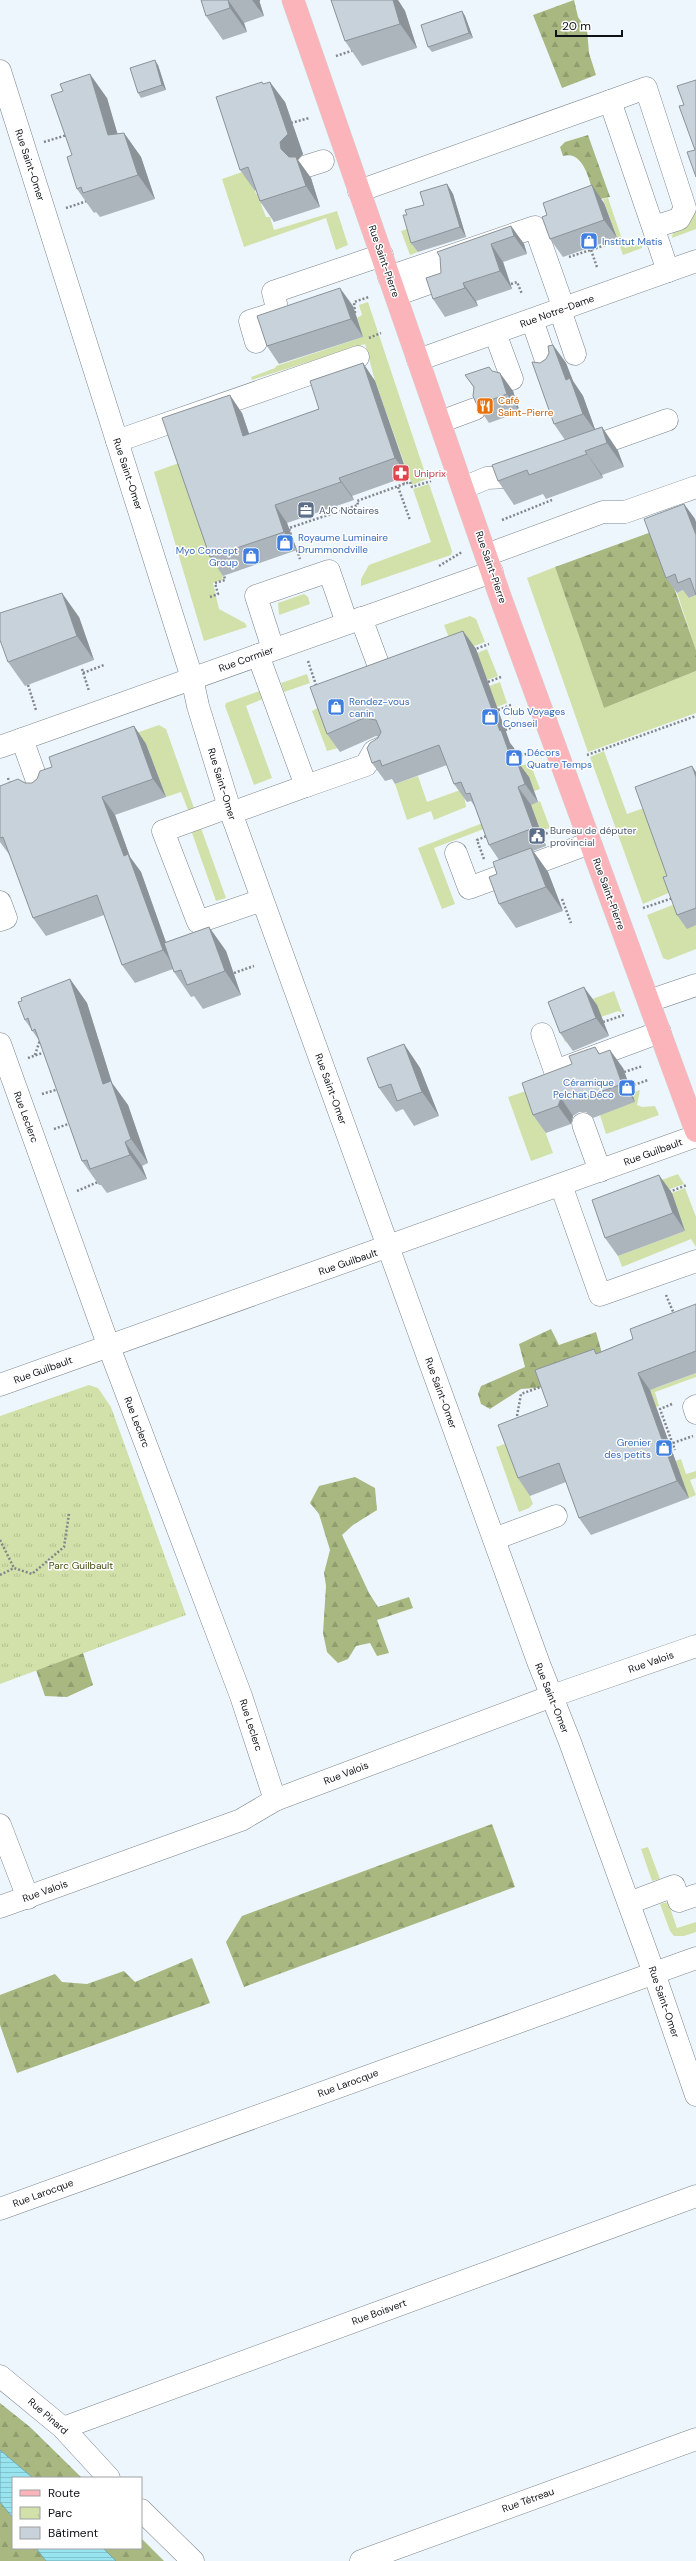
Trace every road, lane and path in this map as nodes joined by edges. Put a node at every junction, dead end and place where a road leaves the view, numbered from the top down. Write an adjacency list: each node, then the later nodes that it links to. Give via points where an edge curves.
1 (293, 0): 8 (main road, Rue Saint-Pierre)
2 (357, 49): 3 (path)
3 (336, 56)
4 (0, 71): 35 (street, Rue Saint-Omer)
5 (610, 101): 8 (street); 9 (street); 9 (street, via 646,88 685,208 680,219)
6 (309, 118): 7 (path)
7 (291, 123)
8 (359, 191): 12 (main road, Rue Saint-Pierre)
9 (654, 227): 16 (street)
10 (618, 241): 11 (path)
11 (591, 249): 13 (path); 15 (path)
12 (382, 255): 19 (main road, Rue Saint-Pierre); 26 (street, via 273,292 278,312 250,321)
13 (564, 259)
14 (696, 261): 16 (street, Rue Notre-Dame)
15 (597, 267)
16 (668, 271): 22 (street, Rue Notre-Dame)
17 (441, 279): 19 (street)
18 (511, 284): 20 (path, via 517,282)
19 (393, 286): 22 (street, via 535,227); 29 (main road, Rue Saint-Pierre)
20 (522, 294)
21 (368, 297): 23 (path, via 354,302)
22 (562, 309): 24 (street, Rue Notre-Dame); 27 (street)
23 (356, 313)
24 (532, 320): 25 (street, Rue Notre-Dame); 30 (street)
25 (495, 333): 29 (street, Rue Notre-Dame); 31 (street)
26 (256, 342)
27 (575, 354)
28 (358, 357): 35 (street)
29 (418, 360): 34 (main road, Rue Saint-Pierre)
30 (549, 369)
31 (512, 379)
32 (475, 409): 34 (street)
33 (667, 420): 36 (street)
34 (440, 422): 43 (main road, Rue Saint-Pierre)
35 (117, 440): 63 (street, Rue Saint-Omer)
36 (564, 456)
37 (543, 464): 43 (street, via 507,477 486,478)
38 (402, 478): 40 (path)
39 (431, 480): 40 (path, via 412,487 410,482)
40 (404, 484): 41 (path)
41 (398, 487): 46 (path, via 357,501 358,506); 47 (path)
42 (696, 487): 50 (street, Rue Cormier, via 625,512 604,512)
43 (463, 488): 50 (main road, Rue Saint-Pierre)
44 (554, 506): 48 (path, via 552,501)
45 (319, 512): 46 (path)
46 (321, 518): 49 (path, via 289,528 297,550)
47 (410, 520)
48 (502, 520)
49 (290, 552)
50 (489, 563): 53 (street, Rue Cormier); 88 (main road, Rue Saint-Pierre)
51 (229, 573): 52 (path, via 222,576 225,580 214,583 218,594)
52 (210, 597)
53 (354, 620): 56 (street, Rue Cormier); 56 (street, via 329,571 256,596); 61 (street)
54 (489, 644): 55 (path)
55 (469, 651)
56 (266, 652): 63 (street, Rue Cormier); 81 (street)
57 (308, 661): 67 (path)
58 (104, 665): 60 (path)
59 (82, 669): 60 (path)
60 (83, 672): 66 (path)
61 (381, 672)
62 (501, 677): 64 (path)
63 (192, 678): 74 (street, Rue Cormier); 84 (street, Rue Saint-Omer)
64 (488, 682)
65 (28, 685): 69 (path)
66 (89, 691)
67 (318, 691)
68 (511, 705): 70 (path)
69 (36, 710)
70 (498, 710)
71 (696, 716): 78 (path)
72 (518, 724): 73 (path)
73 (505, 730)
74 (22, 739): 75 (street, Rue Cormier); 82 (street)
75 (0, 747)
76 (381, 748): 81 (street, via 374,751 366,765)
77 (529, 753): 79 (path)
78 (587, 755)
79 (517, 757)
80 (8, 778): 83 (path)
81 (306, 786): 84 (street)
82 (40, 789)
83 (12, 790)
84 (230, 810): 93 (street, Rue Saint-Omer); 93 (street, via 163,831 198,922)
85 (557, 830): 87 (path)
86 (491, 834): 90 (path, via 477,840)
87 (542, 835)
88 (590, 843): 90 (street); 101 (main road, Rue Saint-Pierre)
89 (456, 853): 90 (street, via 469,888)
90 (492, 879)
91 (675, 897): 95 (path)
92 (562, 899): 97 (path)
93 (262, 900): 131 (street, Rue Saint-Omer)
94 (0, 902): 96 (street, via 6,918)
95 (642, 908)
96 (0, 920)
97 (572, 923)
98 (254, 966): 99 (path)
99 (234, 974)
100 (696, 985): 101 (street)
101 (648, 1002): 104 (main road, Rue Saint-Pierre)
102 (624, 1015): 103 (path)
103 (603, 1022)
104 (660, 1032): 105 (street, via 555,1071); 117 (main road, Rue Saint-Pierre)
105 (542, 1034)
106 (40, 1039): 109 (path)
107 (0, 1044): 135 (street, Rue Leclerc)
108 (48, 1051): 109 (path)
109 (34, 1055): 110 (path)
110 (28, 1058)
111 (643, 1066): 112 (path)
112 (624, 1072)
113 (648, 1080): 114 (path)
114 (634, 1085)
115 (63, 1088): 116 (path)
116 (42, 1094)
117 (692, 1110): 121 (main road, Rue Saint-Pierre)
118 (75, 1121): 120 (path)
119 (583, 1124): 123 (street)
120 (54, 1129)
121 (696, 1132)
122 (696, 1136): 123 (street, Rue Guilbault)
123 (600, 1171): 126 (street, Rue Guilbault)
124 (98, 1182): 127 (path)
125 (687, 1184): 128 (path)
126 (561, 1185): 131 (street, Rue Guilbault); 133 (street, via 600,1294)
127 (77, 1190)
128 (671, 1191): 129 (path); 130 (path)
129 (664, 1194)
130 (673, 1196)
131 (389, 1247): 135 (street, Rue Guilbault); 147 (street, Rue Saint-Omer)
132 (696, 1261): 133 (street)
133 (657, 1275): 134 (path)
134 (675, 1317)
135 (109, 1347): 137 (street, Rue Guilbault); 153 (street, Rue Leclerc, via 241,1696)
136 (550, 1383): 141 (path, via 521,1394)
137 (0, 1386)
138 (696, 1406): 140 (street)
139 (660, 1409): 143 (path)
140 (696, 1413)
141 (517, 1416)
142 (696, 1435): 143 (path)
143 (673, 1443): 144 (path)
144 (675, 1450)
145 (69, 1514): 149 (path, via 64,1547 32,1574)
146 (556, 1516): 147 (street)
147 (494, 1539): 152 (street, Rue Saint-Omer)
148 (0, 1540): 149 (path)
149 (14, 1568): 150 (path)
150 (0, 1575)
151 (696, 1646): 152 (street, Rue Valois)
152 (552, 1696): 153 (street, Rue Valois); 157 (street, Rue Saint-Omer)
153 (275, 1800): 156 (street, Rue Valois, via 241,1820)
154 (0, 1825): 156 (street)
155 (696, 1895): 157 (street, via 679,1901 674,1886)
156 (28, 1898): 158 (street, Rue Valois)
157 (629, 1903): 160 (street, Rue Saint-Omer)
158 (0, 1907)
159 (696, 1958): 160 (street, Rue Larocque)
160 (654, 1973): 161 (street, Rue Saint-Omer); 163 (street, Rue Larocque)
161 (696, 2095)
162 (696, 2196): 165 (street, Rue Boisvert)
163 (0, 2209)
164 (0, 2376): 165 (street, Rue Pinard)
165 (63, 2428): 167 (street, Rue Pinard)
166 (696, 2439): 170 (street, Rue Tétreau)
167 (108, 2477)
168 (142, 2511): 169 (street)
169 (193, 2561)
170 (361, 2561)

